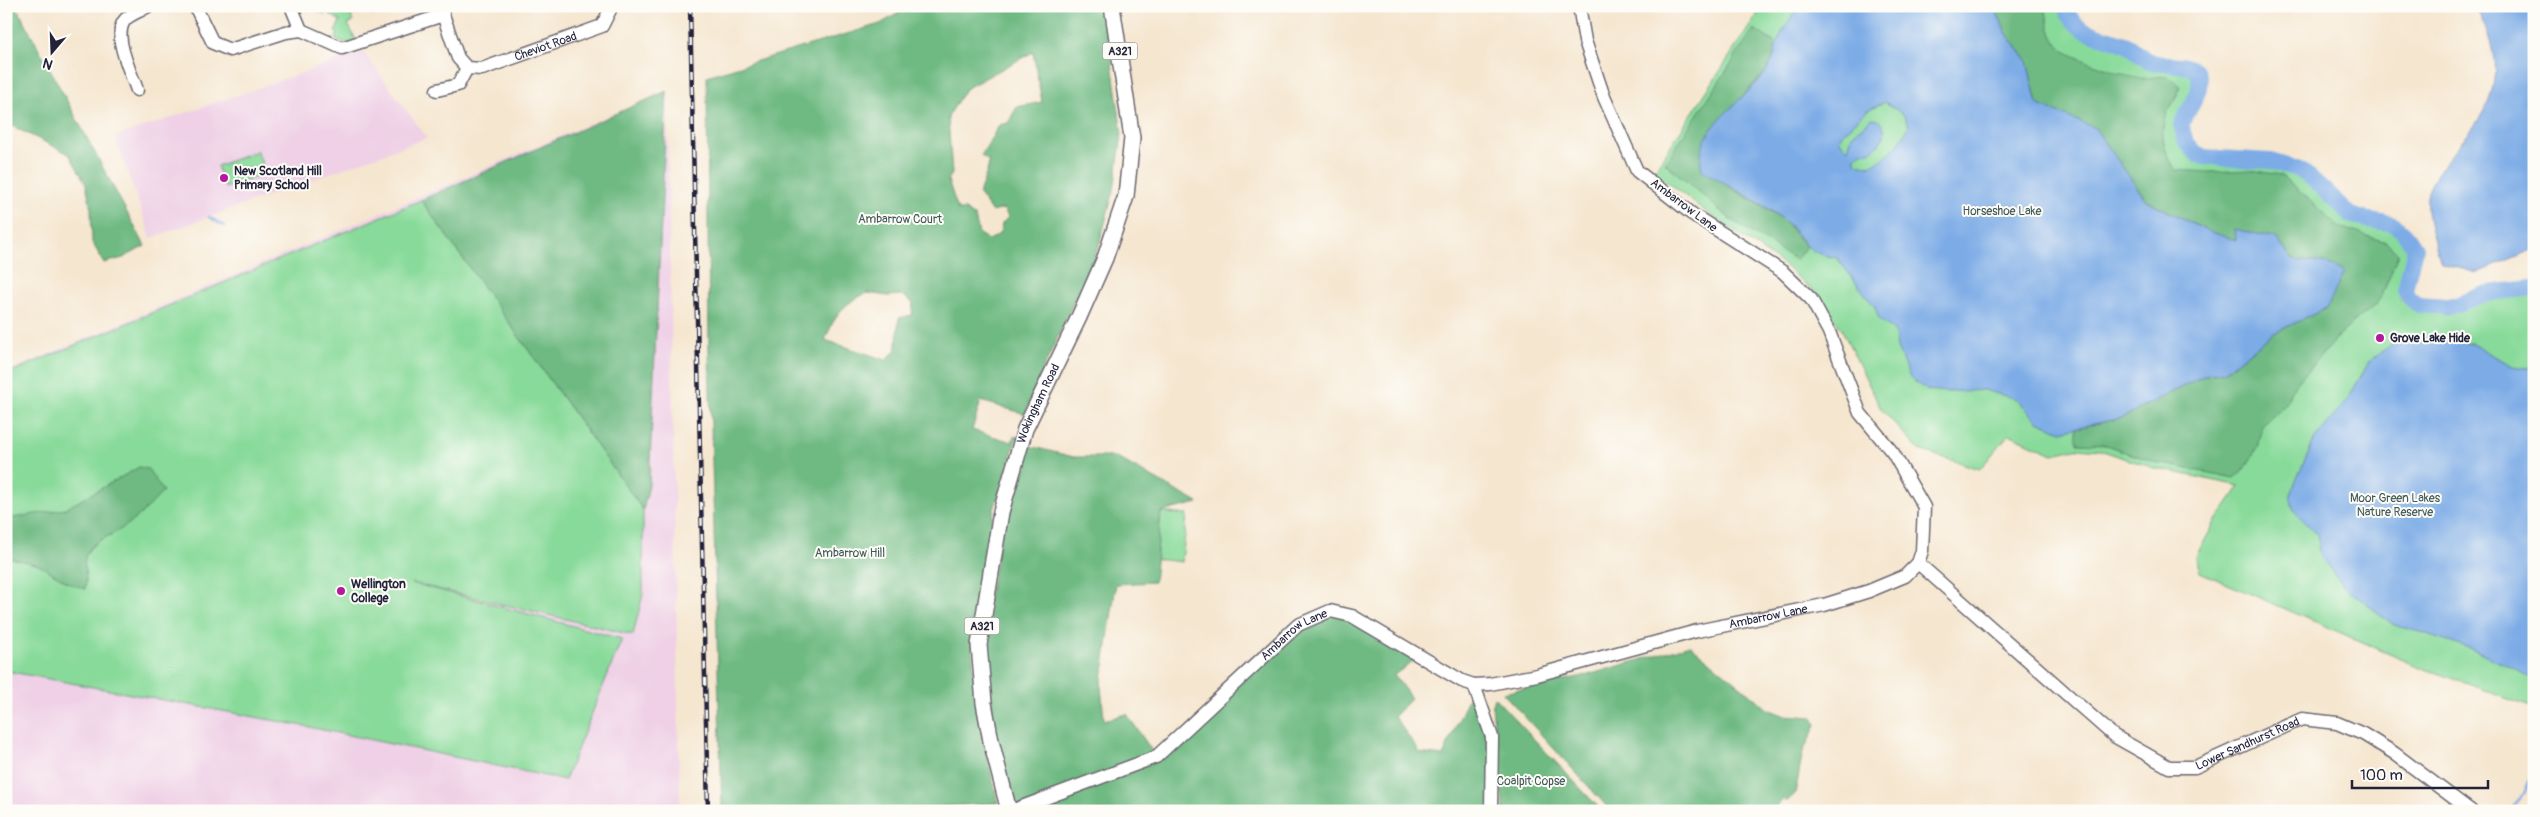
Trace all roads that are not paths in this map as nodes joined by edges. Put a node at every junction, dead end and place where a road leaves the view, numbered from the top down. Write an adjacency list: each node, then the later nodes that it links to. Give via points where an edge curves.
1 (148, 6): 10 (street, via 126,18 119,41)
2 (196, 6): 8 (street, via 213,43 230,50)
3 (291, 6): 8 (street)
4 (612, 6): 9 (street, Cheviot Road, via 602,26 482,69)
5 (1112, 6): 14 (main road, Wokingham Road / A321, via 1132,138 1126,196 1101,267 1025,429 1001,512 979,645 991,741)
6 (1579, 6): 12 (street, Ambarrow Lane, via 1585,41 1604,97 1637,170 1692,214 1783,272 1811,299 1829,332 1860,413 1893,452 1924,507 1924,535)
7 (441, 11): 8 (street, via 342,48); 9 (street, via 458,58)
8 (301, 30)
9 (467, 68): 11 (street, via 458,85)
10 (137, 90)
11 (437, 90)
12 (1918, 563): 13 (street, Ambarrow Lane, via 1912,571 1894,582 1824,605 1697,631 1554,671); 16 (street, Lower Sandhurst Road, via 2114,736 2169,767 2195,767 2302,719 2337,723 2394,753)
13 (1474, 686): 14 (street, Ambarrow Lane, via 1352,616 1330,611 1298,625 1156,757); 15 (street, via 1492,737)
14 (1010, 811)
15 (1491, 811)
16 (2471, 811)

